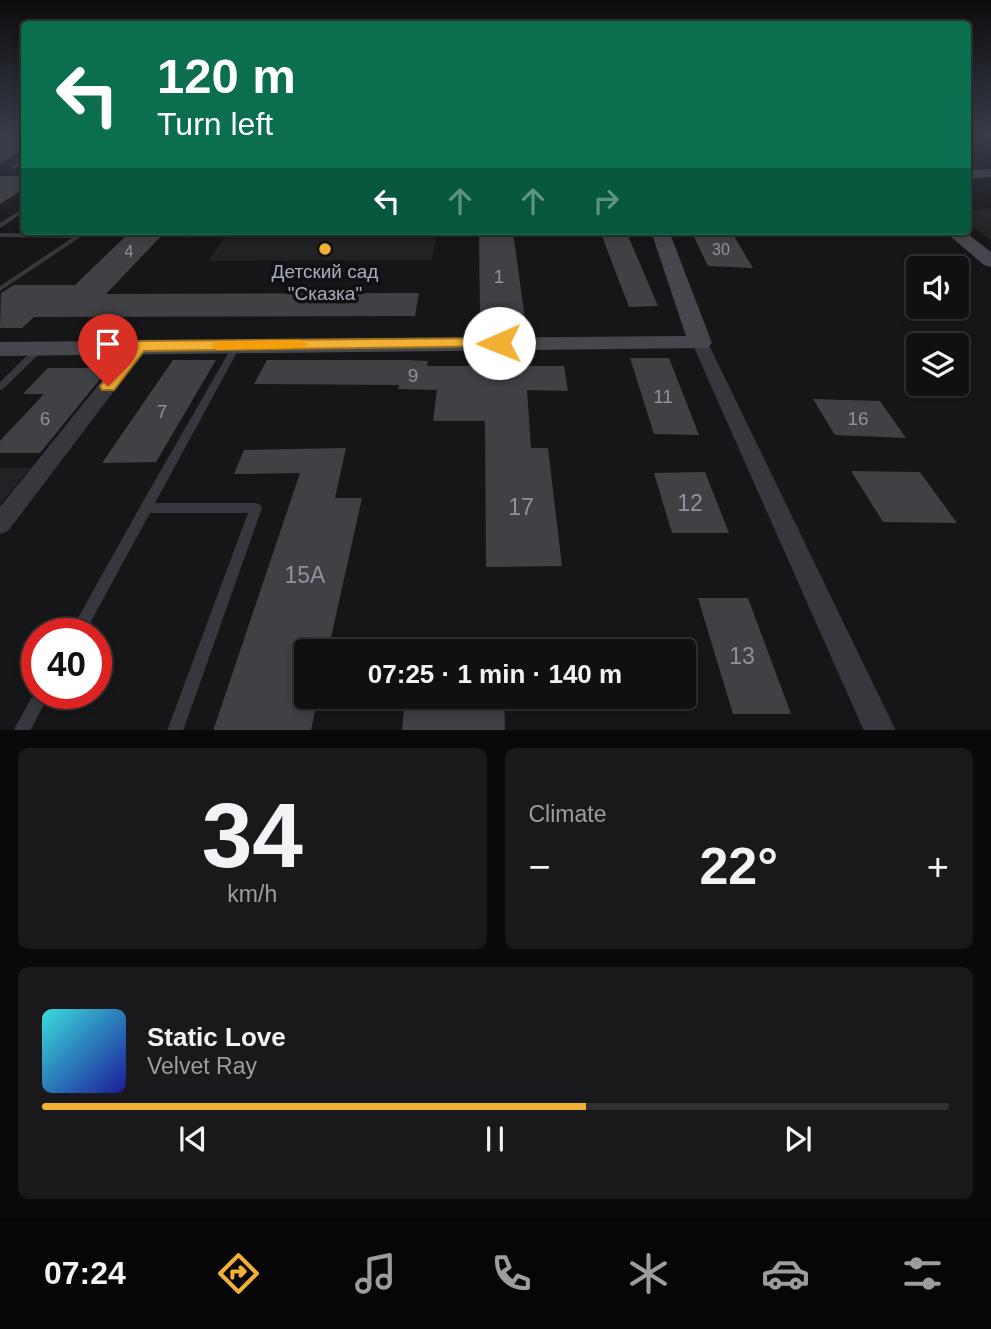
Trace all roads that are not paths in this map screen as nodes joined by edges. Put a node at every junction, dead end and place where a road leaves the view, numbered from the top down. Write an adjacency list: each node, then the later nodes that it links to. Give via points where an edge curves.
1 (991, 173): 2 (street)
2 (971, 175)
3 (21, 213): 4 (lane)
4 (0, 226)
5 (21, 234): 6 (lane)
6 (0, 235)
7 (79, 235): 11 (lane)
8 (661, 235): 12 (street)
9 (959, 235): 10 (street)
10 (987, 255)
11 (0, 289)
12 (700, 343): 13 (street); 24 (street)
13 (237, 345): 14 (street); 18 (lane)
14 (139, 346): 15 (street); 19 (street)
15 (40, 348): 16 (street); 17 (lane)
16 (0, 349)
17 (0, 387)
18 (145, 508): 20 (lane); 23 (lane, via 256,508)
19 (0, 524)
20 (85, 618)
21 (33, 709): 22 (lane)
22 (22, 730)
23 (175, 730)
24 (880, 730)

